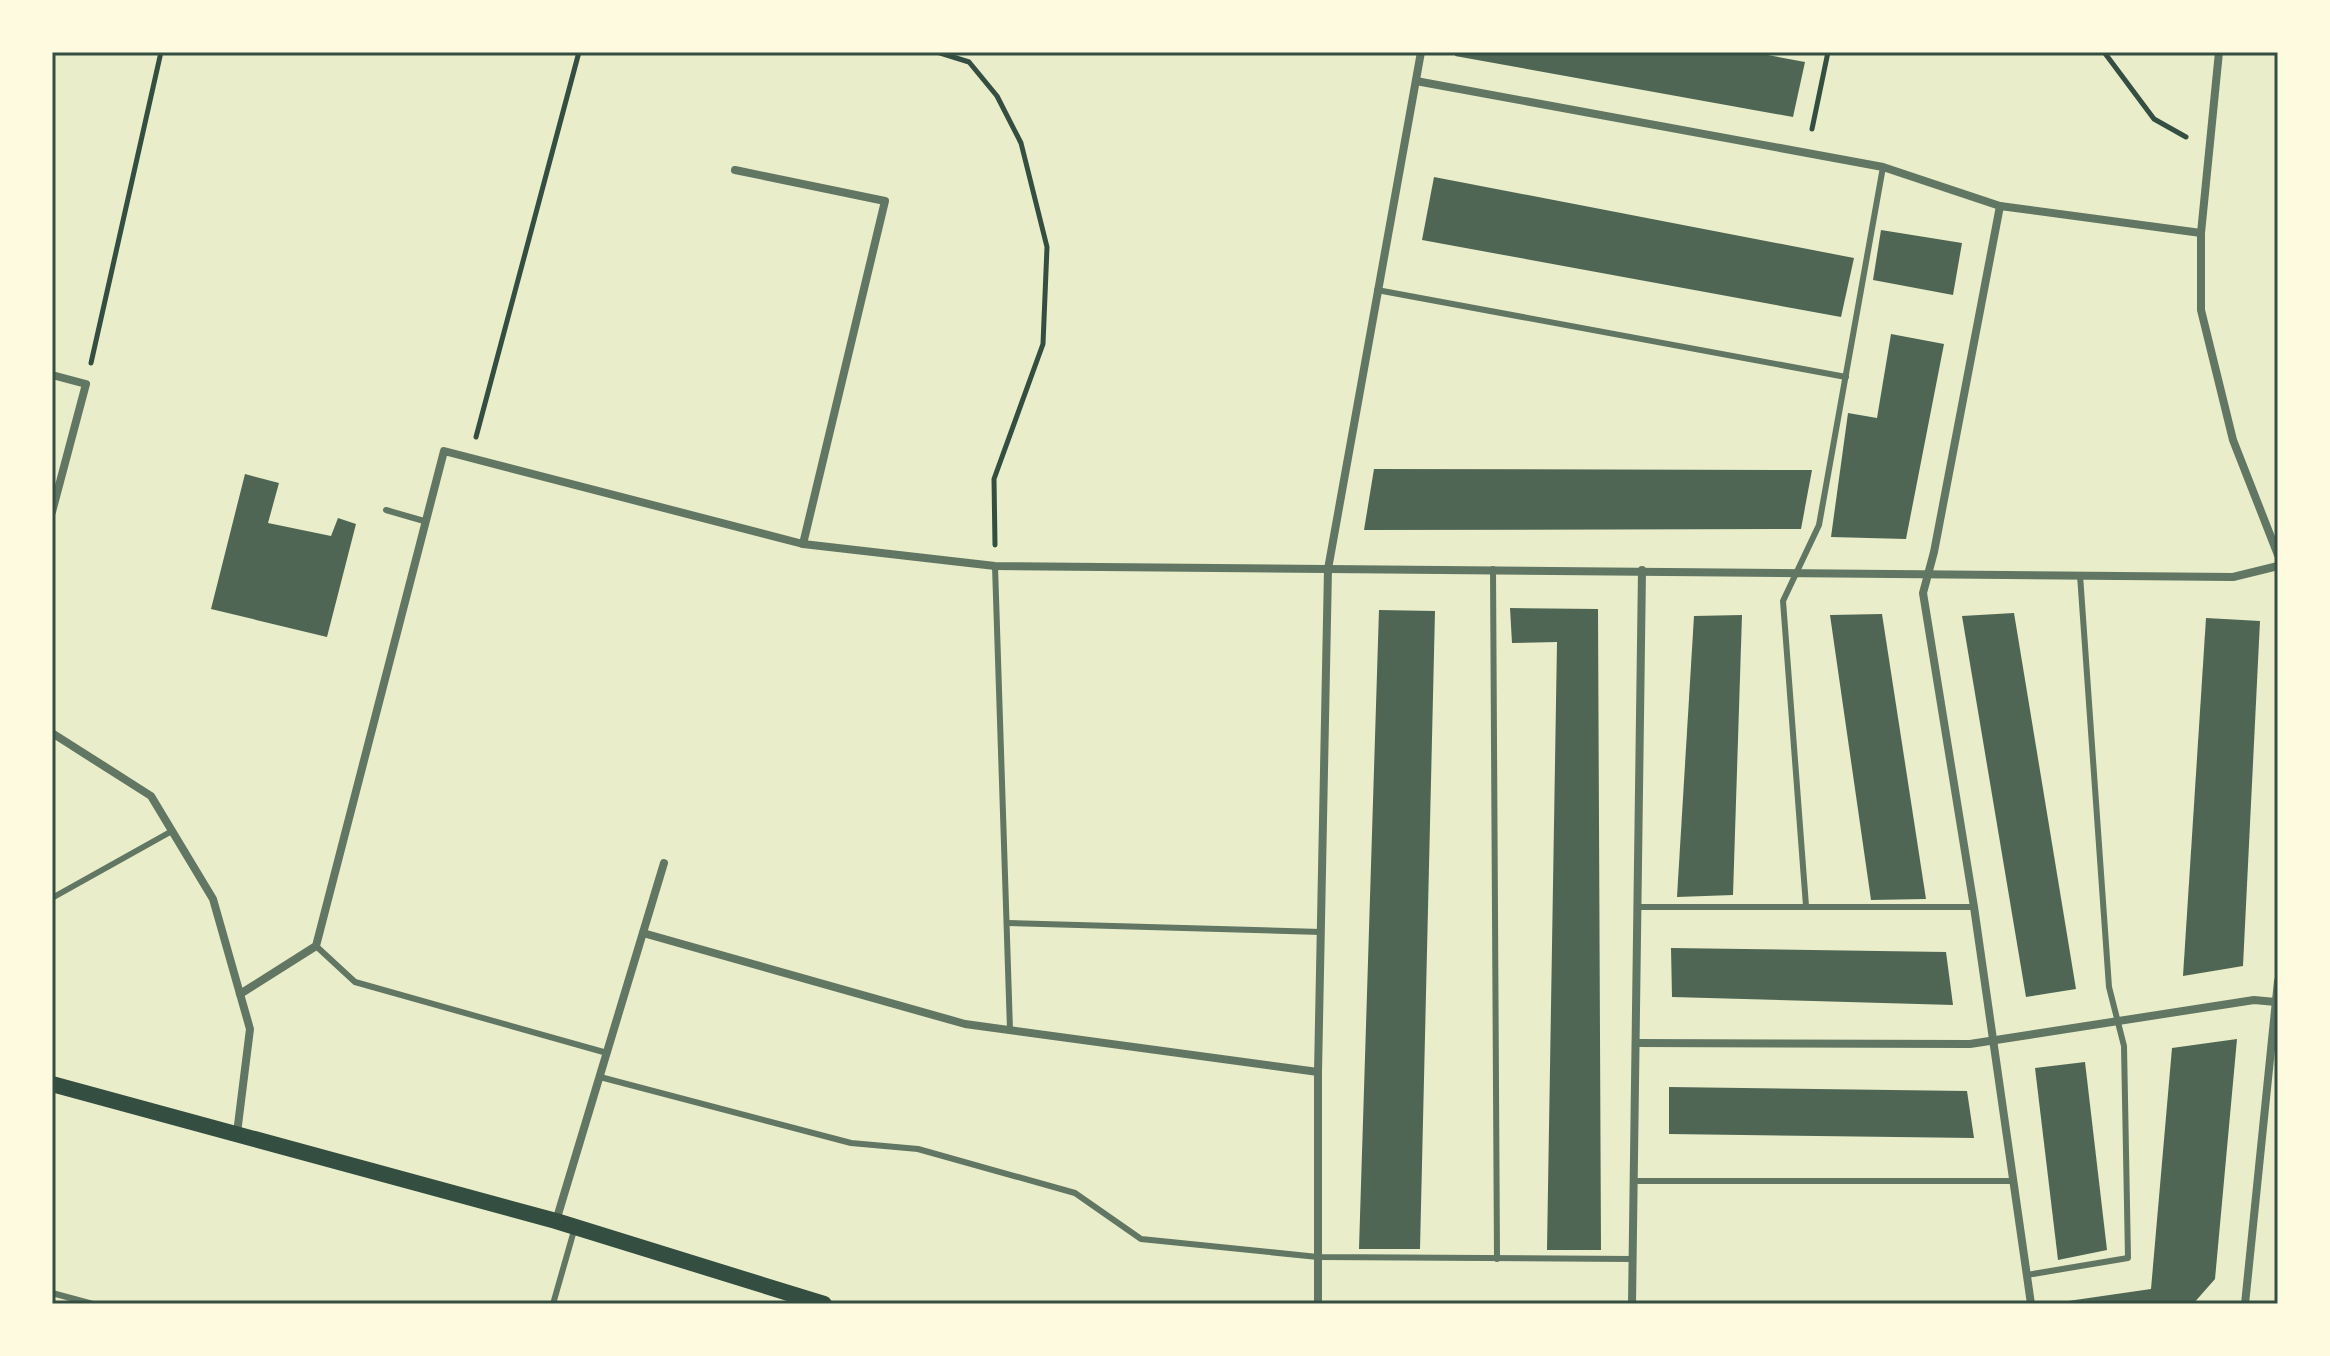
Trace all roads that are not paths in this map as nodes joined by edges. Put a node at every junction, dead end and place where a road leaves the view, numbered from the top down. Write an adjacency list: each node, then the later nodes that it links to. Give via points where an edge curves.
1 (1421, 52): 3 (street)
2 (2219, 52): 7 (street)
3 (1416, 81): 4 (street); 8 (street)
4 (1883, 167): 6 (street); 10 (lane)
5 (735, 170): 14 (street, via 885,201)
6 (2000, 206): 7 (street); 22 (street)
7 (2201, 233): 15 (street, via 2201,310 2215,375 2233,440)
8 (1376, 290): 10 (lane); 18 (street)
9 (52, 375): 12 (street, via 86,384)
10 (1846, 377): 21 (lane, via 1819,525)
11 (386, 510): 13 (lane)
12 (52, 512)
13 (424, 521): 14 (street, via 444,451); 34 (street)
14 (803, 544): 16 (street)
15 (2278, 555)
16 (995, 566): 18 (street); 31 (lane)
17 (2278, 566): 23 (street, via 2233,577)
18 (1328, 569): 19 (street); 32 (street)
19 (1493, 569): 20 (street); 52 (lane)
20 (1642, 570): 21 (street); 29 (street)
21 (1798, 570): 22 (street); 28 (lane, via 1783,601)
22 (1928, 573): 23 (street); 30 (street, via 1923,593)
23 (2080, 575): 38 (lane, via 2109,987)
24 (52, 733): 25 (street, via 151,796)
25 (172, 831): 27 (lane); 36 (street, via 213,899)
26 (664, 863): 33 (street)
27 (52, 898)
28 (1806, 906): 29 (lane); 30 (lane)
29 (1639, 907): 41 (street)
30 (1974, 907): 40 (street)
31 (1007, 923): 32 (lane); 39 (lane)
32 (1321, 932): 43 (street)
33 (643, 933): 39 (street, via 965,1024); 42 (street)
34 (316, 946): 36 (street); 42 (lane, via 355,982)
35 (2278, 981): 37 (street)
36 (240, 994): 46 (street, via 250,1029)
37 (2276, 1002): 38 (street, via 2254,1000); 62 (street)
38 (2117, 1021): 40 (street); 54 (lane, via 2124,1046 2128,1258)
39 (1010, 1030): 43 (street)
40 (1993, 1041): 41 (street); 48 (street)
41 (1636, 1043): 47 (street)
42 (607, 1053): 44 (street)
43 (1318, 1072): 51 (street)
44 (600, 1077): 49 (street); 51 (lane, via 851,1143 918,1149 1075,1193 1141,1239)
45 (52, 1084): 46 (main road)
46 (237, 1133): 49 (main road)
47 (1634, 1181): 48 (lane); 53 (street)
48 (2011, 1181): 54 (street)
49 (556, 1221): 50 (main road)
50 (575, 1227): 57 (lane); 58 (main road)
51 (1318, 1257): 52 (lane); 59 (street)
52 (1497, 1259): 53 (lane)
53 (1632, 1259): 60 (street)
54 (2027, 1275): 61 (street)
55 (52, 1293): 56 (lane)
56 (93, 1304)
57 (553, 1304)
58 (824, 1304)
59 (1318, 1304)
60 (1632, 1304)
61 (2031, 1304)
62 (2245, 1304)

